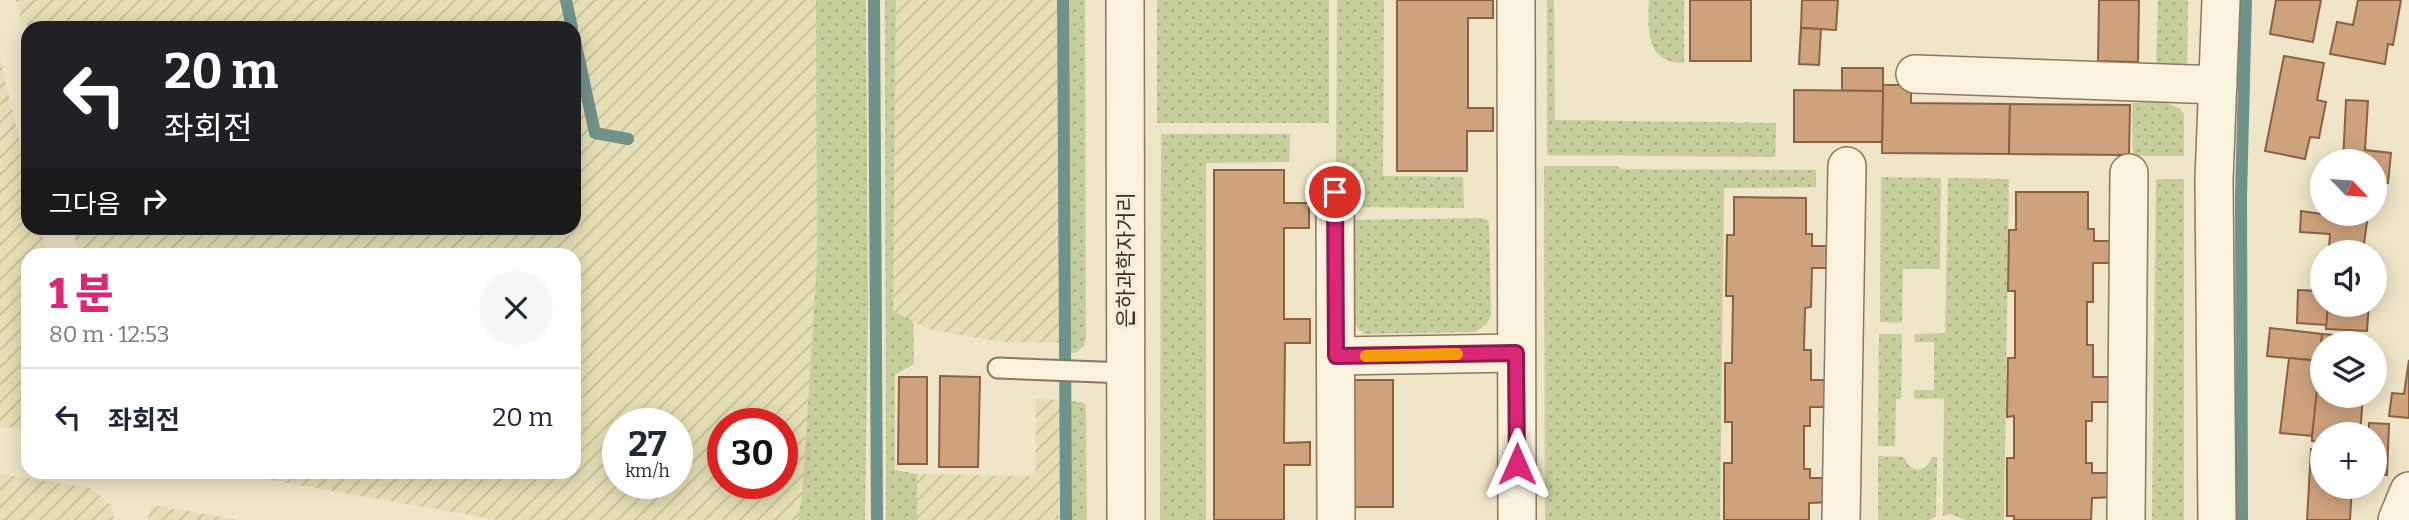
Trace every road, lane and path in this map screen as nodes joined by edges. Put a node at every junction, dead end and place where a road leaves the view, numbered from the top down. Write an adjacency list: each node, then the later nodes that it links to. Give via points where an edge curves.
1 (1125, 0): 12 (street, 은하과학자거리)
2 (1516, 0): 9 (street)
3 (2221, 0): 5 (street)
4 (1915, 74): 5 (street)
5 (2218, 85): 19 (street, via 2214,179)
6 (1847, 166): 17 (street)
7 (2129, 173): 18 (street)
8 (1335, 192): 10 (street)
9 (1516, 353): 10 (street); 16 (street)
10 (1336, 356): 15 (street)
11 (998, 368): 12 (lane)
12 (1126, 373): 14 (street, 은하과학자거리)
13 (2409, 491): 20 (street)
14 (1126, 520)
15 (1336, 520)
16 (1517, 520)
17 (1841, 520)
18 (2126, 520)
19 (2217, 520)
20 (2397, 520)

